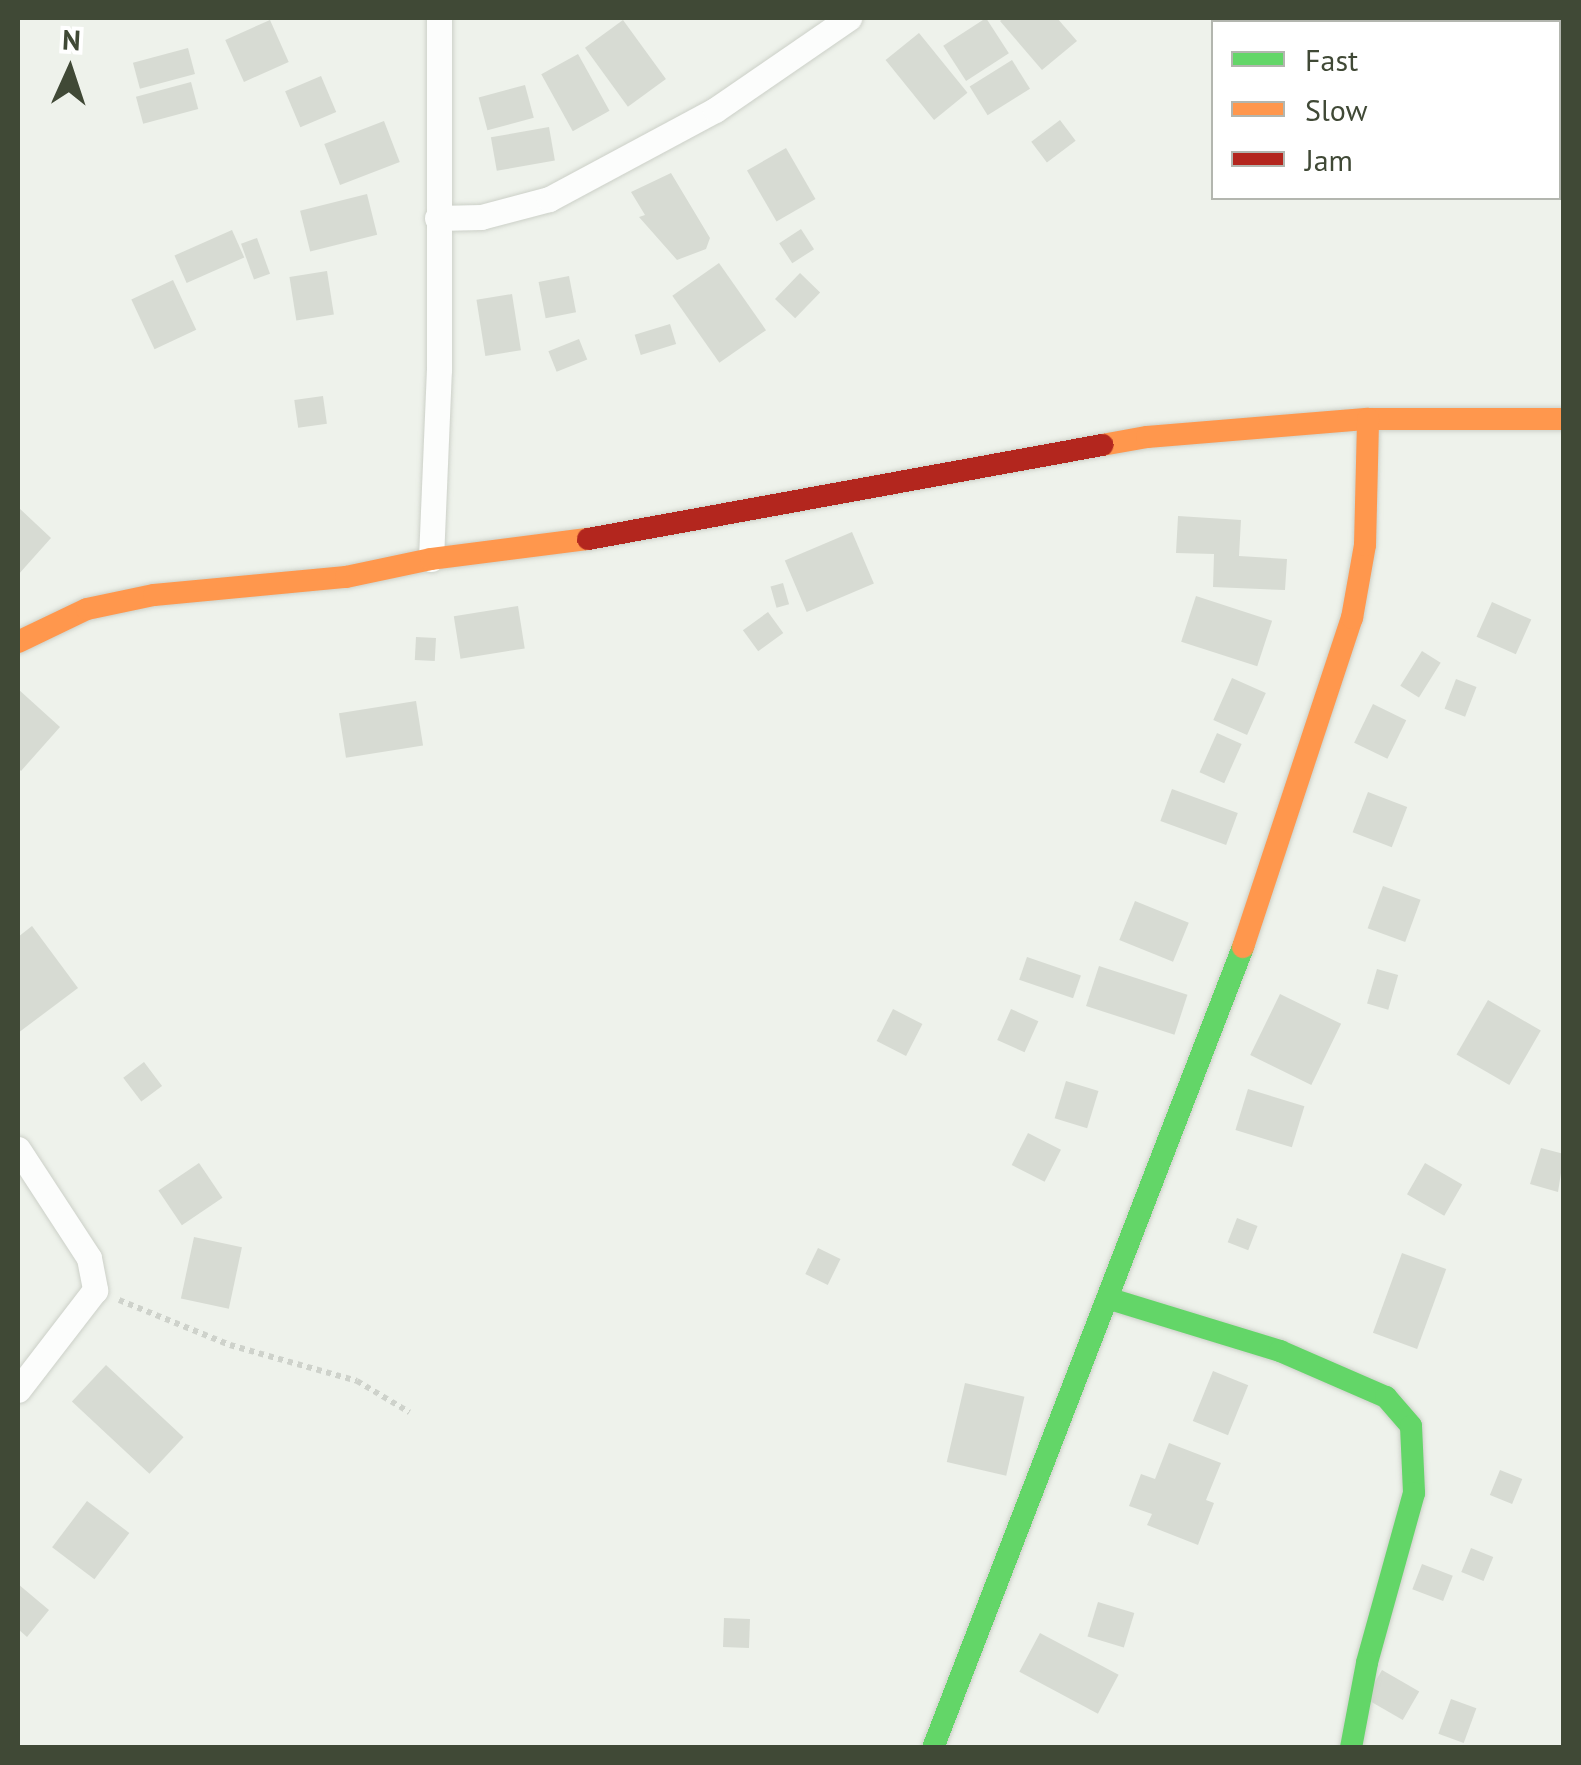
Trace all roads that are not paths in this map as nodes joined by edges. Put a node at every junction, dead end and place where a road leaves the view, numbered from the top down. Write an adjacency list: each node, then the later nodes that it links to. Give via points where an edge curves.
1 (438, 18): 3 (street)
2 (849, 18): 3 (street, via 715,110 549,200)
3 (437, 218): 6 (street)
4 (1368, 418): 5 (street); 6 (street, via 1147,438 596,538); 9 (street, via 1365,545 1352,618 1248,934)
5 (1564, 419)
6 (431, 559): 7 (street, via 346,576 110,603)
7 (18, 642)
8 (18, 1149): 10 (street, via 90,1258 94,1290)
9 (1110, 1298): 11 (street); 12 (street, via 1280,1351 1386,1397 1411,1426 1414,1494 1366,1663)
10 (18, 1390)
11 (933, 1748)
12 (1350, 1748)

